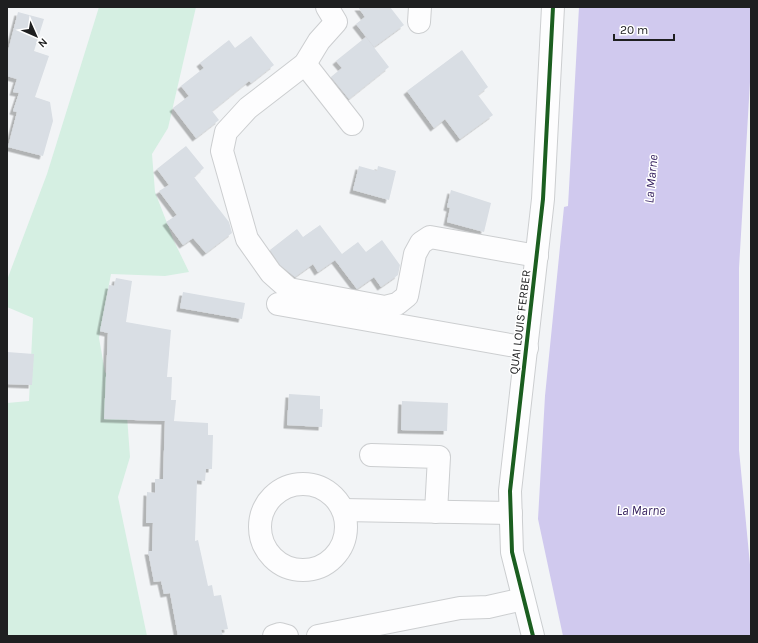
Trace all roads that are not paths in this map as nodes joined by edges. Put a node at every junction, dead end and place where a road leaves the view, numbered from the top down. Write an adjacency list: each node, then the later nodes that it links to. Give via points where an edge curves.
1 (327, 7): 3 (street, via 336,22 319,40)
2 (553, 7): 5 (street, QUAI LOUIS FERBER)
3 (305, 64): 4 (street); 5 (street, via 248,108 226,132 222,151 248,239 271,273 289,290 385,307 397,304 406,296 415,254 421,243 430,237)
4 (352, 124)
5 (537, 256): 7 (street, QUAI LOUIS FERBER)
6 (278, 304): 7 (street)
7 (527, 348): 11 (street, QUAI LOUIS FERBER, via 510,491)
8 (370, 455): 10 (street, via 440,457)
9 (343, 510): 10 (street)
10 (436, 512): 11 (street)
11 (511, 513): 12 (street, QUAI LOUIS FERBER, via 512,552)
12 (523, 599): 15 (street, via 488,607 460,608); 16 (street, QUAI LOUIS FERBER)
13 (274, 636): 14 (street)
14 (287, 636)
15 (318, 636)
16 (533, 636)

